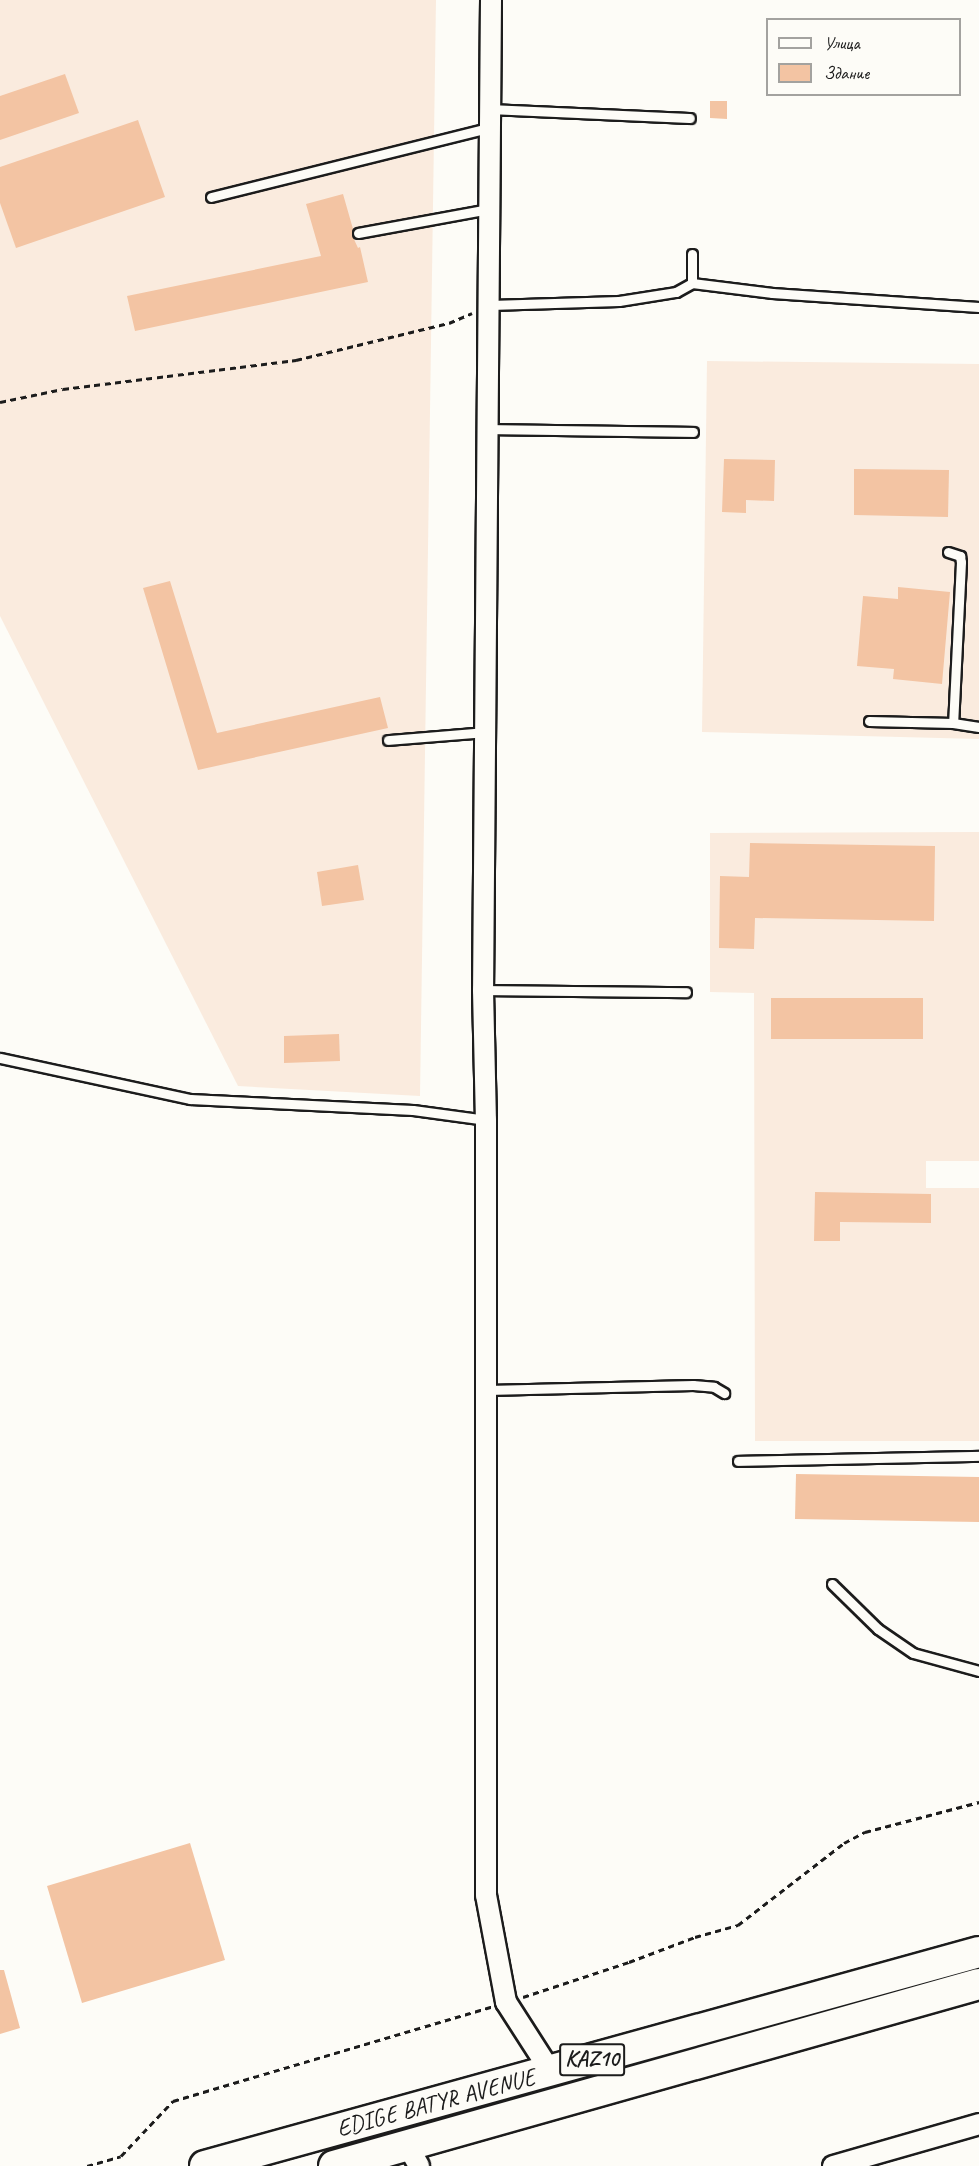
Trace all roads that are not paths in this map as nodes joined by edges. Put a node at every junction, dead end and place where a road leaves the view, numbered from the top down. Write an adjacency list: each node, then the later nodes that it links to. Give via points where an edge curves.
1 (490, 0): 3 (street)
2 (690, 118): 3 (lane)
3 (488, 119): 4 (lane); 5 (street)
4 (211, 196)
5 (489, 209): 6 (lane); 9 (street)
6 (358, 233)
7 (692, 254): 8 (lane)
8 (692, 283): 9 (lane, via 676,292 619,300); 10 (lane, via 772,293)
9 (490, 305): 11 (street)
10 (979, 307)
11 (488, 429): 12 (lane); 17 (street)
12 (693, 432)
13 (948, 552): 15 (lane, via 960,556 962,562)
14 (869, 721): 15 (lane)
15 (953, 723): 16 (lane)
16 (979, 727)
17 (485, 732): 18 (lane); 19 (street)
18 (388, 740)
19 (483, 990): 20 (lane); 22 (street)
20 (686, 992)
21 (0, 1058): 22 (lane, via 190,1100 412,1110)
22 (486, 1120): 23 (street)
23 (487, 1390): 24 (lane, via 693,1385 714,1387); 31 (street, via 486,1895 506,2002)
24 (724, 1393)
25 (979, 1456): 26 (lane)
26 (738, 1461)
27 (831, 1584): 28 (lane, via 878,1629 913,1653)
28 (979, 1671)
29 (979, 1952): 31 (main road, EDIGE BATYR AVENUE / KAZ10)
30 (979, 1984): 33 (main road, EDIGE BATYR AVENUE / KAZ10)
31 (551, 2072): 35 (main road, EDIGE BATYR AVENUE / KAZ10)
32 (979, 2124): 34 (street)
33 (413, 2156): 36 (main road, EDIGE BATYR AVENUE / KAZ10)
34 (883, 2159): 37 (street)
35 (205, 2166)
36 (334, 2166)
37 (833, 2166)

